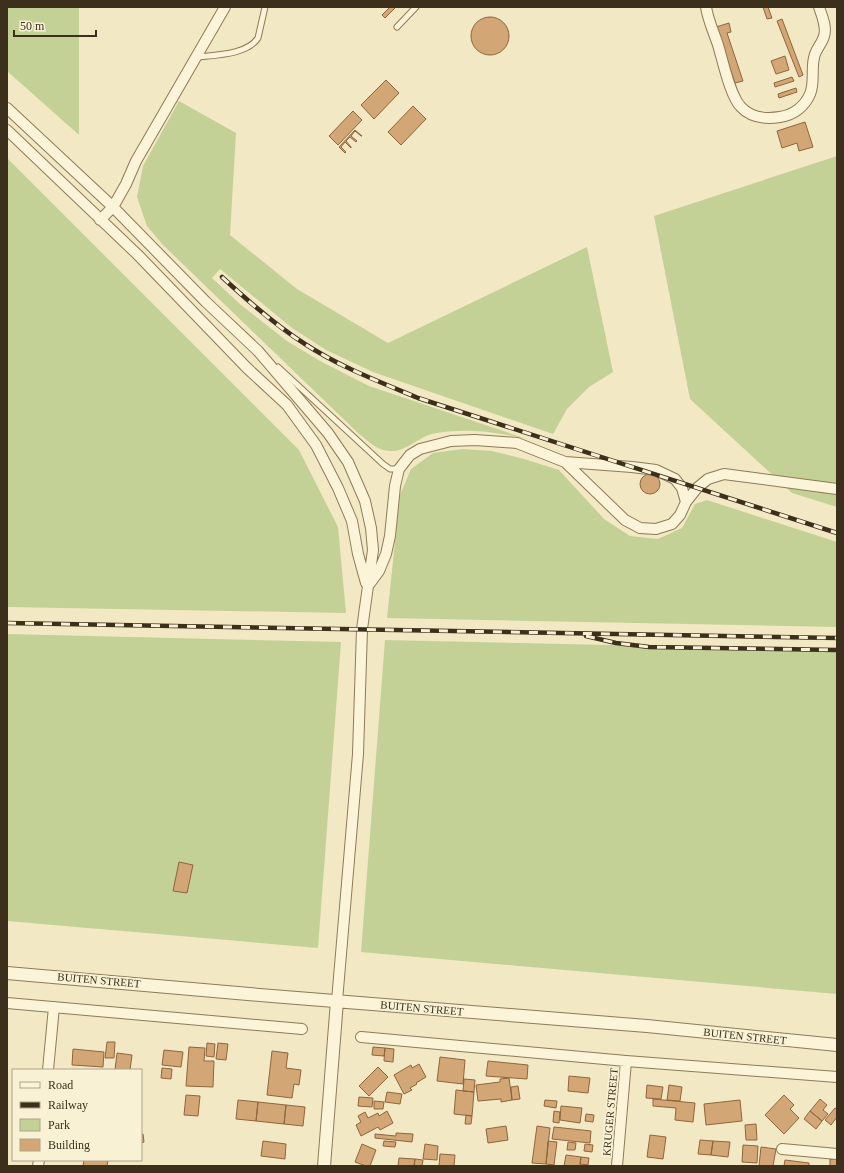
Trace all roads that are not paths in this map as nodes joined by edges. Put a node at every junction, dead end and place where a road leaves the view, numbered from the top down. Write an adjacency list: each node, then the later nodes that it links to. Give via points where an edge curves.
1 (225, 7): 7 (street)
2 (265, 7): 7 (lane, via 255,42 240,51)
3 (416, 7): 6 (lane)
4 (706, 7): 5 (street, via 733,94 741,107 752,115 765,118 782,117 799,109 811,92 814,56 824,37 825,28)
5 (819, 7)
6 (397, 27)
7 (196, 57): 10 (street, via 136,161)
8 (7, 108): 10 (street)
9 (7, 130): 11 (street)
10 (113, 207): 11 (street); 12 (street)
11 (100, 220): 17 (street, via 138,255 298,418 326,462 352,521)
12 (206, 302): 14 (lane, via 382,464 390,469); 17 (street, via 258,351 328,433 348,462 365,501 371,528 373,550)
13 (565, 462): 14 (street, via 518,443 450,441 420,449); 16 (street, via 656,470 675,479 682,488); 16 (street, via 625,520 640,528 656,529 672,524)
14 (399, 469): 17 (street, via 386,554 379,571)
15 (837, 489): 16 (street, via 724,474 708,479)
16 (686, 502)
17 (367, 587): 19 (street, via 362,629 358,754)
18 (7, 973): 19 (street, BUITEN STREET)
19 (337, 1001): 24 (street, BUITEN STREET, via 647,1026); 30 (street)
20 (7, 1003): 21 (street)
21 (54, 1007): 22 (street); 26 (street)
22 (302, 1029)
23 (361, 1037): 25 (street)
24 (837, 1045)
25 (626, 1061): 27 (street); 31 (street, KRUGER STREET)
26 (48, 1069)
27 (837, 1077)
28 (782, 1149): 29 (street)
29 (837, 1154)
30 (324, 1166)
31 (617, 1166)

